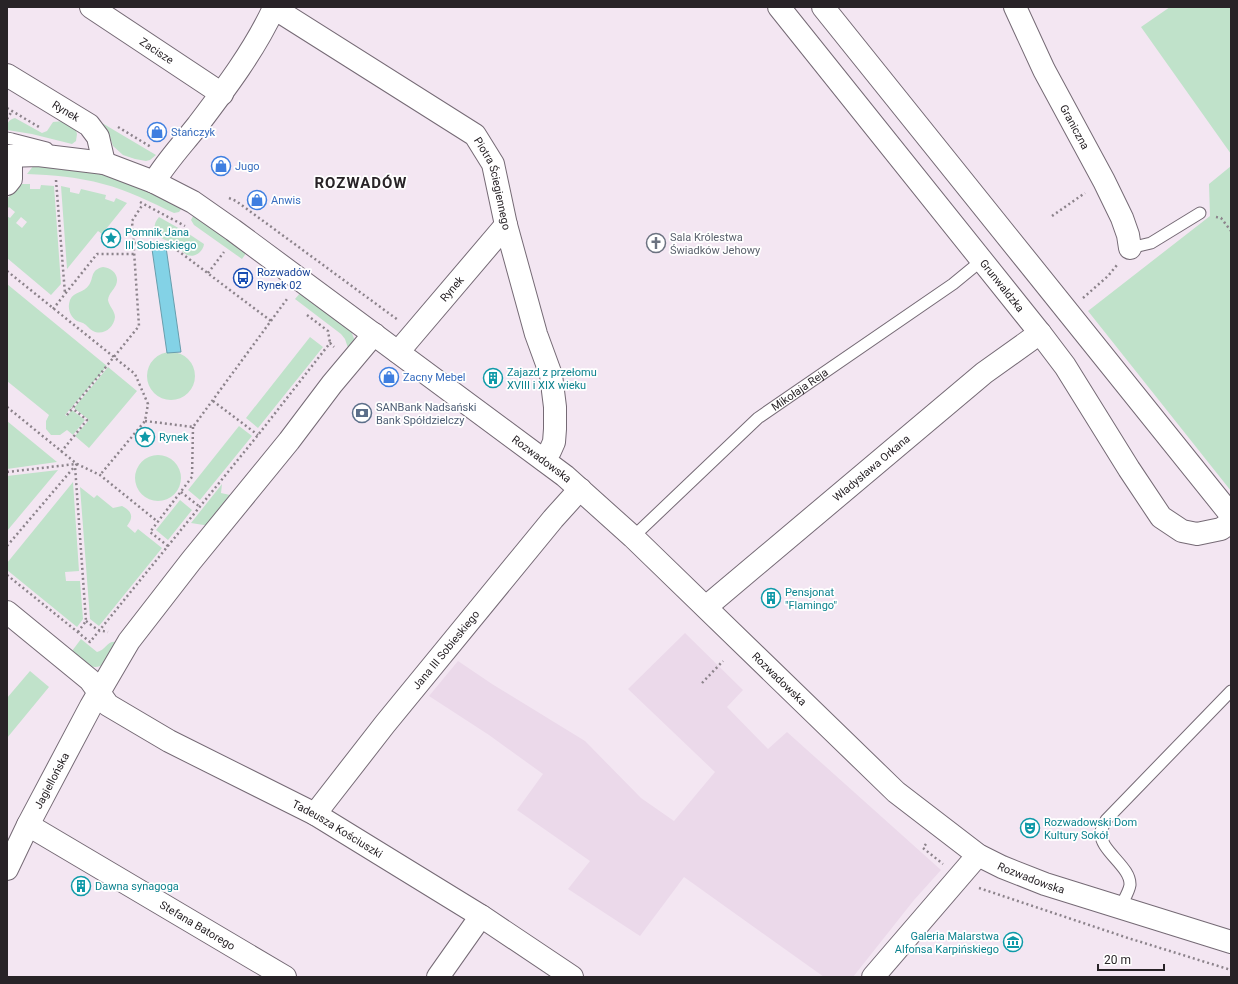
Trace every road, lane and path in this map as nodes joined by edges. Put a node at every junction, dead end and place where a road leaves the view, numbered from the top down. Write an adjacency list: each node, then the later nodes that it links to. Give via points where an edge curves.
1 (91, 7): 7 (street, Zacisze)
2 (779, 7): 29 (street, Grunwaldzka)
3 (823, 7): 35 (street)
4 (1015, 7): 13 (street, Graniczna, via 1044,70)
5 (274, 8): 7 (street, Piotra Ściegiennego, via 264,30); 21 (street, Piotra Ściegiennego, via 474,135 493,164)
6 (7, 75): 11 (street, Rynek, via 88,125 98,137)
7 (222, 94): 14 (street, Piotra Ściegiennego)
8 (12, 112): 9 (path)
9 (7, 119)
10 (8, 150): 11 (street); 15 (street, via 11,179)
11 (104, 163): 14 (street)
12 (49, 180): 32 (path, via 56,180)
13 (1104, 181): 20 (path); 24 (street, Graniczna, via 1122,218)
14 (154, 182): 40 (street, via 193,202)
15 (7, 184)
16 (224, 196): 38 (path, via 236,201)
17 (137, 201): 18 (path)
18 (143, 204): 22 (path); 23 (path, via 132,222)
19 (1200, 213): 24 (lane, via 1151,243)
20 (1052, 216)
21 (506, 225): 38 (street, Rynek); 52 (street, Piotra Ściegiennego, via 536,334 551,375 555,407 554,442)
22 (188, 228)
23 (134, 243): 27 (path); 31 (path, via 165,244 173,247)
24 (1130, 248): 35 (path, via 1108,276)
25 (221, 249): 26 (path)
26 (224, 252): 28 (path); 31 (path)
27 (134, 254): 32 (path, via 97,254); 43 (path, via 139,326)
28 (229, 256)
29 (981, 261): 39 (street, Grunwaldzka); 62 (lane, Mikołaja Reja, via 953,284 758,418)
30 (7, 271): 34 (path)
31 (208, 273): 37 (path)
32 (65, 294): 34 (path)
33 (292, 303): 37 (path, via 286,299)
34 (53, 309): 43 (path)
35 (1068, 311): 59 (street)
36 (304, 312): 41 (path, via 328,331)
37 (271, 320): 44 (path)
38 (415, 332): 42 (street, Rynek)
39 (1040, 333): 61 (street, Grunwaldzka, via 1065,366 1161,517 1182,531 1197,534 1221,529); 65 (street, Władysława Orkana, via 984,373)
40 (374, 334): 42 (street, Rozwadowska); 73 (street, via 129,641)
41 (330, 343)
42 (398, 352): 52 (street, Rozwadowska)
43 (114, 357): 46 (path); 48 (path, via 135,374 148,404)
44 (213, 401): 49 (path); 50 (path)
45 (7, 407): 51 (path)
46 (72, 408): 47 (path); 51 (path, via 87,420)
47 (67, 415)
48 (145, 422): 49 (path); 55 (path)
49 (193, 427): 57 (path, via 192,478)
50 (258, 435)
51 (61, 452): 53 (path)
52 (544, 460): 56 (street, Rozwadowska)
53 (77, 464): 54 (path); 55 (path); 63 (path); 67 (path, via 75,466)
54 (7, 472)
55 (100, 475): 60 (path)
56 (580, 489): 62 (street, Rozwadowska); 74 (street, Jana III Sobieskiego, via 385,724)
57 (181, 492): 58 (path); 60 (path)
58 (200, 507)
59 (1231, 515)
60 (158, 522): 68 (path, via 150,532 168,546)
61 (1231, 522)
62 (633, 537): 65 (street, Rozwadowska)
63 (7, 546)
64 (7, 575): 69 (path)
65 (706, 607): 76 (street, Rozwadowska, via 896,792)
66 (7, 612): 73 (street, via 90,680)
67 (86, 621): 68 (path); 69 (path)
68 (98, 630): 69 (path, via 90,642)
69 (78, 632)
70 (723, 661): 71 (path)
71 (702, 683)
72 (1231, 691): 81 (lane, via 1106,820 1101,837 1127,874 1130,884)
73 (98, 693): 74 (street, Tadeusza Kościuszki, via 108,705 169,740); 75 (street, Jagiellońska)
74 (315, 814): 82 (street, Tadeusza Kościuszki)
75 (28, 825): 79 (street, Jagiellońska); 85 (street, Stefana Batorego)
76 (940, 826): 77 (street, Rozwadowska); 78 (path, via 923,848)
77 (978, 855): 81 (street, Rozwadowska, via 1045,884); 88 (street)
78 (944, 866)
79 (7, 869)
80 (976, 889): 84 (path, via 980,888)
81 (1120, 908): 83 (street, Rozwadowska)
82 (481, 916): 86 (street); 87 (street, Tadeusza Kościuszki)
83 (1231, 942)
84 (1231, 970)
85 (285, 977)
86 (438, 977)
87 (572, 977)
88 (873, 977)

